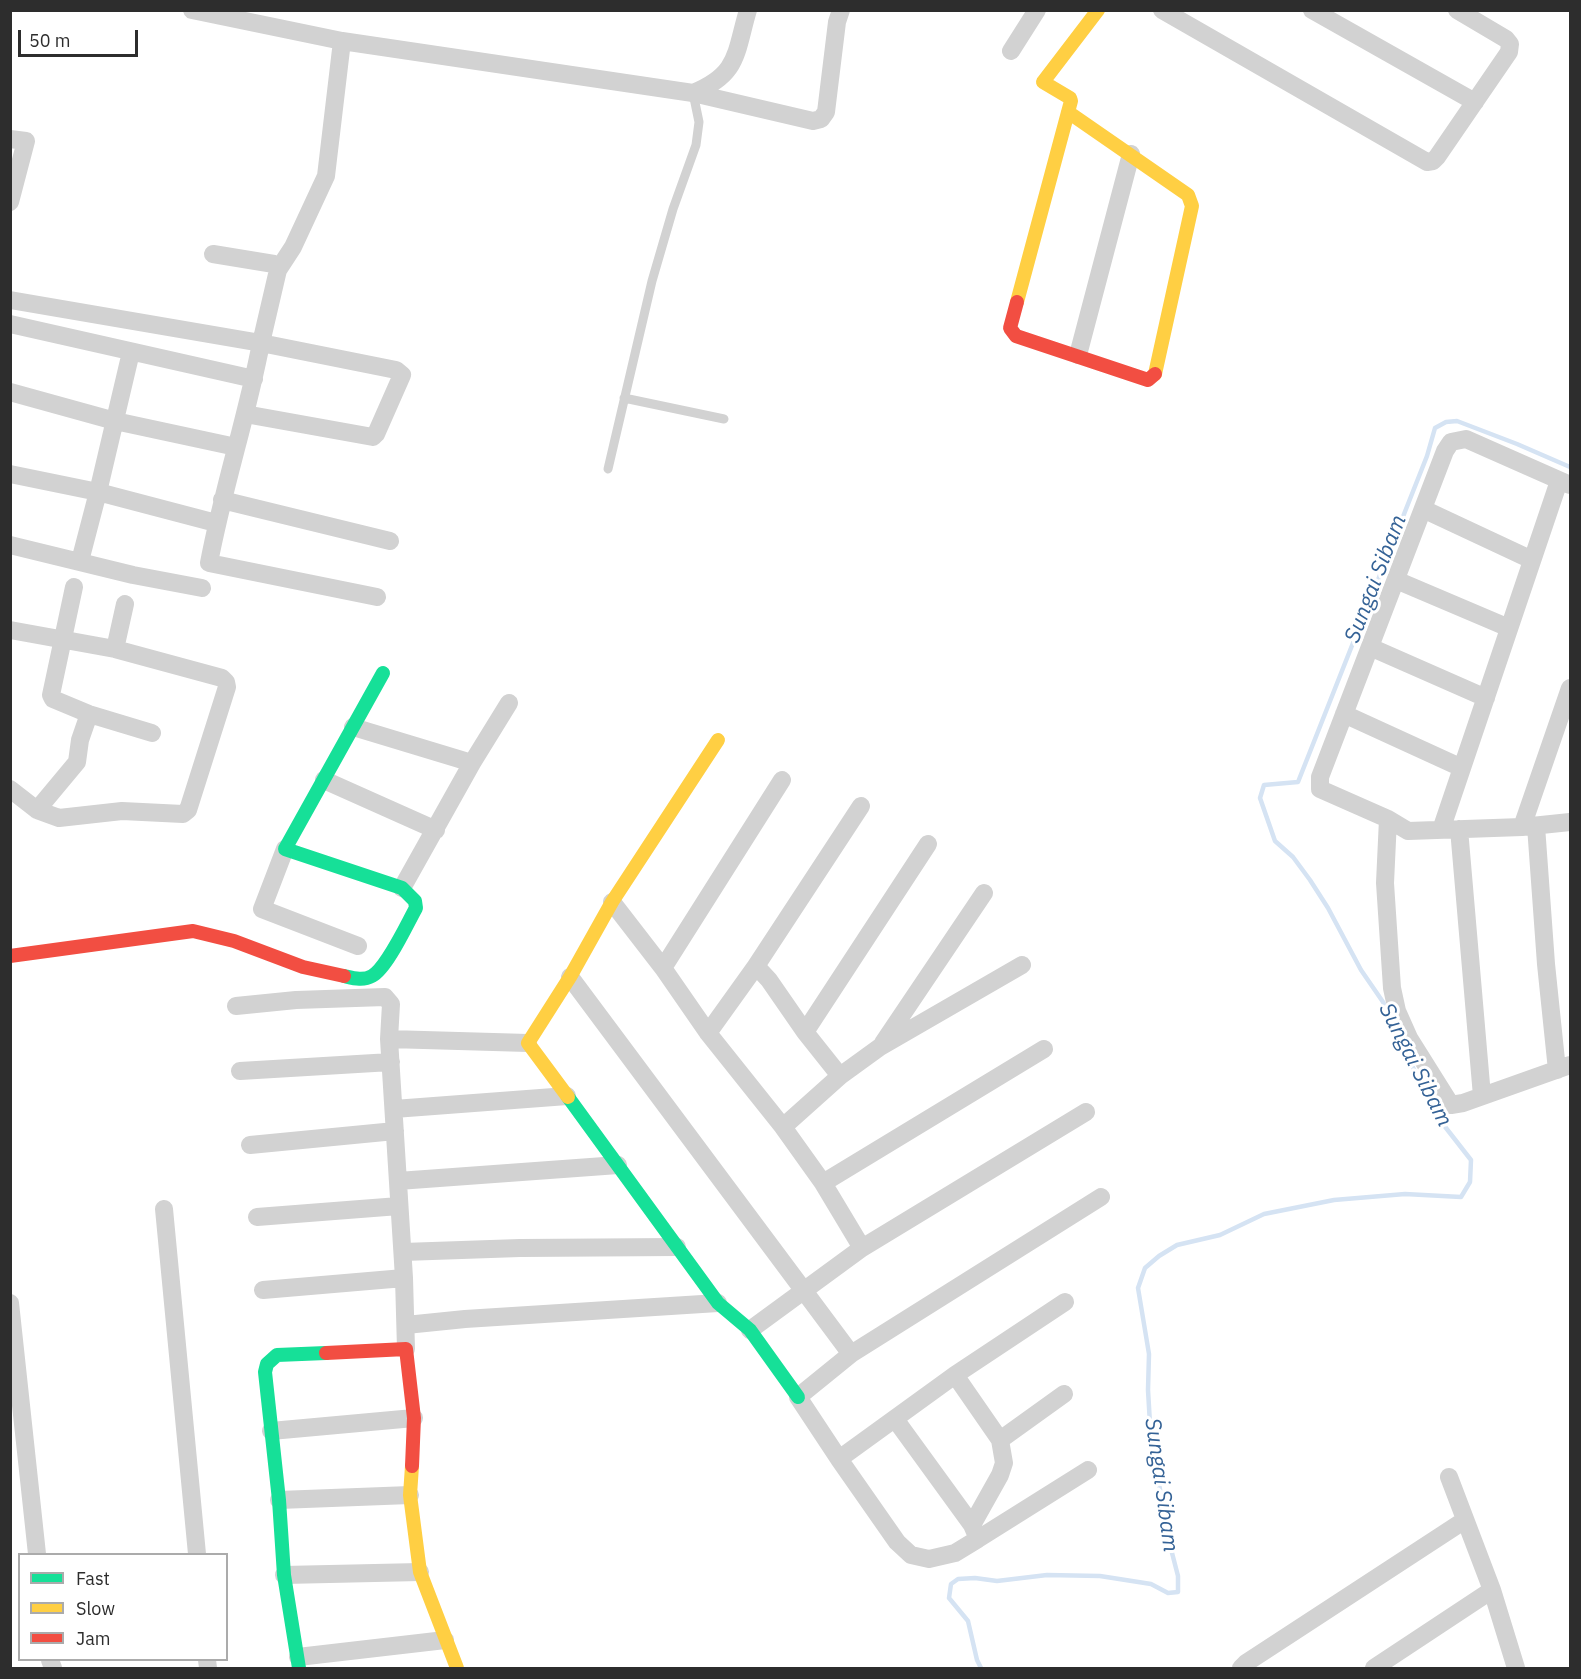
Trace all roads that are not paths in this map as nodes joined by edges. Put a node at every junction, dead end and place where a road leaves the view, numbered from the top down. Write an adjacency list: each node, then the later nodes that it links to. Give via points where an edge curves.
1 (192, 10): 9 (street)
2 (748, 10): 11 (street, via 731,68 710,86)
3 (840, 10): 11 (street, via 826,112 821,119 813,121)
4 (1037, 10): 10 (street)
5 (1098, 10): 13 (street, via 1043,82 1071,99)
6 (1162, 10): 12 (street, via 1427,162 1437,157)
7 (1312, 10): 12 (street)
8 (1457, 10): 12 (street, via 1510,44 1509,52)
9 (342, 41): 11 (street); 18 (street, via 326,176)
10 (1011, 51)
11 (693, 93): 26 (lane, via 699,122 696,145 660,250)
12 (1475, 102)
13 (1068, 112): 15 (street); 23 (street, via 1010,328 1016,336)
14 (10, 139): 16 (street, via 27,141)
15 (1131, 154): 23 (street); 23 (street, via 1188,195 1192,206 1156,373 1148,380)
16 (10, 202)
17 (213, 254): 18 (street, via 274,264)
18 (278, 270): 21 (street)
19 (10, 300): 21 (street)
20 (10, 324): 22 (street)
21 (261, 342): 24 (street); 27 (street, via 396,370 402,375 373,437)
22 (130, 352): 24 (street); 29 (street)
23 (1078, 355)
24 (254, 379): 27 (street)
25 (10, 392): 29 (street)
26 (624, 398): 28 (lane); 31 (lane)
27 (245, 414): 30 (street)
28 (724, 419)
29 (115, 421): 30 (street); 34 (street)
30 (236, 447): 35 (street)
31 (608, 469)
32 (10, 474): 34 (street)
33 (1565, 483): 36 (street, via 1466,439 1451,442); 40 (street)
34 (98, 492): 37 (street); 41 (street)
35 (222, 500): 37 (street); 38 (street)
36 (1423, 509): 40 (street); 42 (street)
37 (216, 523): 45 (street, via 209,562)
38 (390, 541)
39 (10, 544): 41 (street)
40 (1532, 560): 47 (street)
41 (80, 561): 44 (street)
42 (1396, 580): 47 (street); 50 (street)
43 (74, 587): 49 (street)
44 (202, 588)
45 (377, 597)
46 (125, 604): 51 (street)
47 (1509, 628): 54 (street)
48 (10, 630): 49 (street)
49 (62, 639): 51 (street); 56 (street, via 51,695)
50 (1370, 647): 54 (street); 57 (street)
51 (115, 649): 68 (street, via 226,682 188,810 183,814 109,812 59,818)
52 (383, 673): 58 (street)
53 (1570, 688): 60 (street)
54 (1486, 698): 63 (street)
55 (509, 702): 62 (street)
56 (89, 714): 59 (street); 68 (street, via 77,762)
57 (1344, 714): 63 (street); 69 (street, via 1320,777 1320,789)
58 (353, 727): 62 (street); 64 (street)
59 (152, 733)
60 (1562, 734): 71 (street)
61 (718, 740): 78 (street)
62 (472, 763): 73 (street)
63 (1462, 768): 72 (street)
64 (324, 780): 73 (street); 75 (street)
65 (782, 780): 83 (street)
66 (10, 789): 68 (street)
67 (861, 806): 82 (street)
68 (37, 810)
69 (1388, 819): 72 (street, via 1408,831); 97 (street, via 1385,883 1392,988 1398,1011 1409,1038 1451,1105)
70 (1570, 822): 71 (street)
71 (1529, 827): 72 (street); 93 (street)
72 (1450, 829): 97 (street)
73 (436, 831): 76 (street)
74 (927, 843): 86 (street)
75 (285, 849): 76 (street); 79 (street, via 262,909)
76 (402, 888): 80 (street, via 414,897 416,908 382,968 366,978 303,967 234,941 194,931)
77 (984, 893): 90 (street)
78 (612, 902): 83 (street); 84 (street)
79 (358, 946)
80 (10, 956)
81 (1022, 965): 90 (street)
82 (756, 966): 86 (street); 87 (street)
83 (663, 968): 87 (street)
84 (570, 977): 89 (street); 115 (street)
85 (236, 1006): 88 (street, via 385,997 391,1004)
86 (805, 1032): 95 (street)
87 (708, 1033): 100 (street)
88 (389, 1039): 89 (street); 92 (street)
89 (528, 1042): 96 (street)
90 (880, 1047): 95 (street)
91 (1044, 1049): 105 (street)
92 (390, 1062): 94 (street); 98 (street)
93 (1564, 1068): 97 (street)
94 (240, 1071)
95 (840, 1076): 100 (street)
96 (567, 1096): 98 (street); 103 (street)
97 (1482, 1096)
98 (394, 1109): 101 (street)
99 (1086, 1112): 111 (street)
100 (783, 1127): 105 (street)
101 (395, 1131): 102 (street); 104 (street)
102 (250, 1145)
103 (618, 1165): 104 (street); 110 (street)
104 (398, 1180): 107 (street)
105 (823, 1184): 111 (street)
106 (1101, 1197): 122 (street)
107 (399, 1206): 109 (street); 112 (street)
108 (164, 1209): 139 (street)
109 (257, 1217)
110 (677, 1246): 112 (street); 117 (street)
111 (862, 1248): 115 (street)
112 (403, 1252): 113 (street)
113 (404, 1278): 114 (street); 119 (street)
114 (263, 1290)
115 (804, 1292): 120 (street); 122 (street)
116 (1065, 1302): 123 (street)
117 (718, 1303): 119 (street); 120 (street)
118 (10, 1304): 131 (street)
119 (406, 1324): 121 (street)
120 (750, 1330): 125 (street)
121 (406, 1349): 126 (street); 128 (street, via 277,1355 265,1372)
122 (851, 1354): 125 (street)
123 (955, 1376): 127 (street); 129 (street)
124 (1064, 1394): 129 (street)
125 (798, 1397): 130 (street)
126 (414, 1418): 128 (street); 134 (street)
127 (895, 1419): 130 (street); 137 (street)
128 (271, 1431): 135 (street)
129 (1000, 1440): 137 (street, via 1004,1463)
130 (839, 1459): 137 (street, via 897,1542 911,1555 929,1559 955,1553)
131 (19, 1469): 138 (street)
132 (1088, 1470): 137 (street)
133 (1449, 1477): 136 (street)
134 (410, 1495): 135 (street); 140 (street)
135 (279, 1500): 141 (street)
136 (1465, 1520): 142 (street); 147 (street)
137 (975, 1532)
138 (38, 1553)
139 (197, 1553)
140 (420, 1572): 141 (street); 143 (street)
141 (284, 1575): 144 (street)
142 (1492, 1590): 145 (street); 148 (street)
143 (445, 1640): 144 (street); 146 (street)
144 (298, 1663)
145 (1511, 1666)
146 (457, 1668)
147 (1241, 1668)
148 (1374, 1668)

